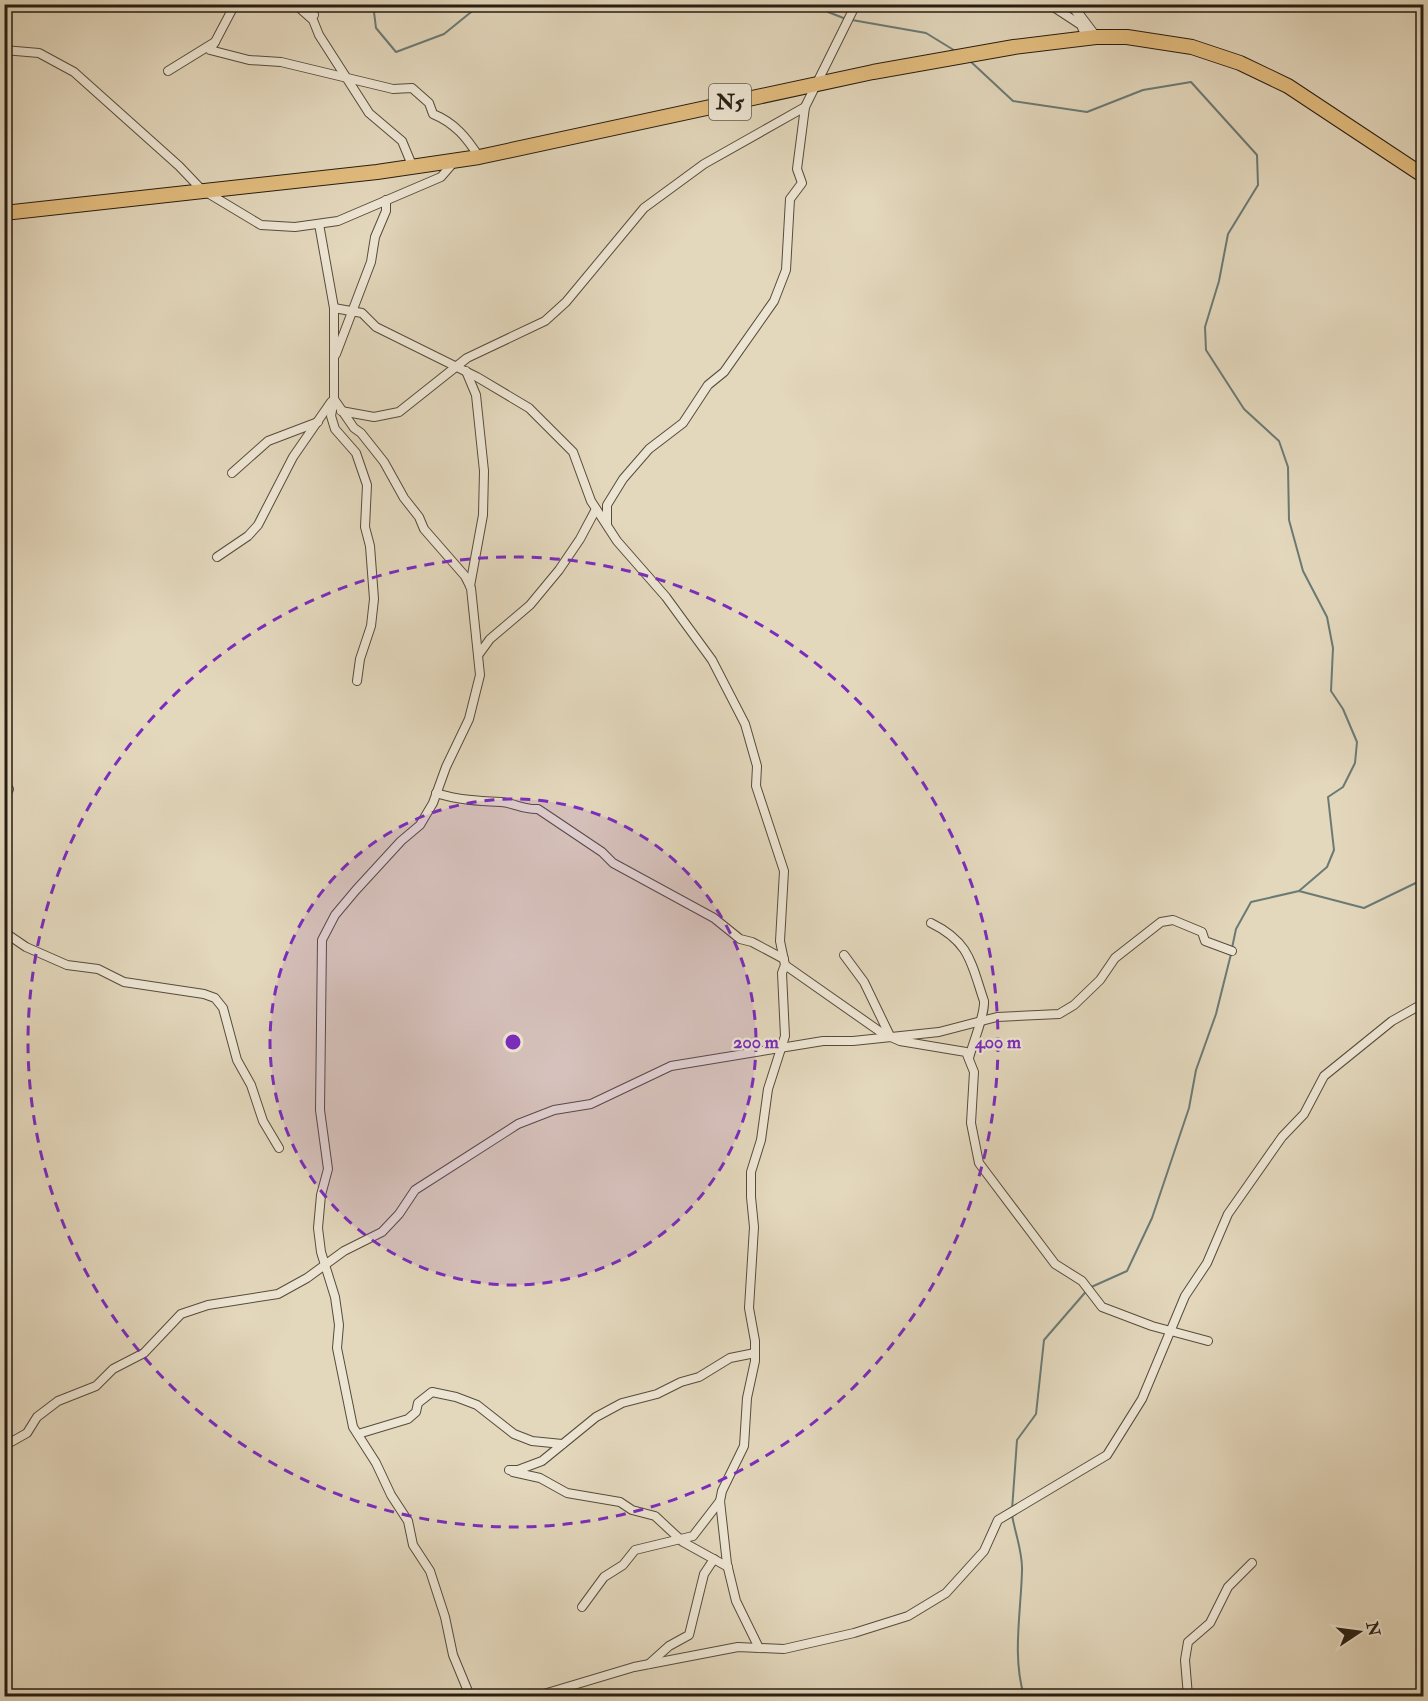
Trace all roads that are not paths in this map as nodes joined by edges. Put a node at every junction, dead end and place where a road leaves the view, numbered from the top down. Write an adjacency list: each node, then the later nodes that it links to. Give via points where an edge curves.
1 (235, 4): 9 (street)
2 (296, 4): 12 (street, via 313,20)
3 (309, 4): 7 (street)
4 (856, 4): 13 (street)
5 (1049, 4): 8 (street, via 1081,25)
6 (1071, 4): 8 (street)
7 (314, 15)
8 (1091, 37): 13 (highway, N5); 18 (highway, N5, via 1127,37 1192,47 1240,63 1288,86)
9 (215, 42): 11 (street); 12 (street, via 210,50)
10 (4, 50): 19 (street, via 39,53 74,72)
11 (168, 71)
12 (345, 76): 15 (street, via 393,89 412,88 429,103 433,114 446,119 467,138); 17 (street, via 369,113 402,141)
13 (818, 82): 14 (street); 15 (highway, N5)
14 (805, 107): 26 (street, via 704,164 644,208 566,302 544,321); 33 (street, via 797,169 802,183 790,199 786,270 774,301 683,423 649,449 623,479 606,505)
15 (479, 157): 16 (highway, N5)
16 (456, 159): 17 (highway, N5); 20 (street, via 441,177)
17 (412, 165): 19 (highway, N5)
18 (1424, 176)
19 (201, 189): 21 (highway, N5); 22 (street, via 261,225)
20 (386, 200): 22 (street, via 338,221); 24 (street, via 371,262)
21 (4, 213)
22 (319, 224): 23 (street)
23 (334, 308): 24 (street); 25 (street)
24 (351, 310): 25 (street); 26 (street, via 362,313 376,327)
25 (335, 359): 28 (street)
26 (456, 366): 27 (street); 29 (street, via 399,412 374,417)
27 (465, 370): 32 (street, via 529,408 573,452); 35 (street, via 476,395 484,471 483,515)
28 (334, 399): 29 (street); 30 (street); 37 (street, via 330,417 356,453 367,485 365,527 374,599)
29 (341, 411): 35 (street, via 384,462 424,529 456,563)
30 (318, 422): 31 (street, via 268,441); 34 (street, via 293,457 258,525)
31 (232, 473)
32 (596, 509): 33 (street); 36 (street, via 559,570 530,605 490,639)
33 (607, 524): 45 (street, via 712,660 746,724 757,766 756,786 784,871 780,941)
34 (218, 557)
35 (470, 586): 36 (street)
36 (479, 654): 39 (street, via 480,675 469,719)
37 (357, 681)
38 (9, 789): 40 (street)
39 (436, 794): 45 (street, via 538,809 613,863); 52 (street, via 420,825 356,890 335,915 322,940 320,1110 328,1169 318,1228)
40 (4, 799)
41 (931, 923): 47 (street, via 966,949 984,1001 985,1010)
42 (4, 932): 51 (street, via 26,947 67,964 98,969 124,982 215,998 227,1017 237,1060 251,1085 263,1121)
43 (1232, 951): 47 (street, via 1205,941 1202,932 1189,925 1173,920 1161,922 1115,958 1100,980 1059,1014 997,1017)
44 (844, 955): 48 (street, via 864,982)
45 (785, 962): 48 (street, via 844,1008); 49 (street, via 782,973 786,1025)
46 (1424, 1003): 53 (street, via 1392,1021 1324,1076 1304,1114 1282,1137 1228,1214 1207,1263 1185,1296)
47 (979, 1022): 48 (street, via 939,1032); 50 (street)
48 (890, 1036): 49 (street); 50 (street, via 966,1052)
49 (782, 1047): 52 (street, via 670,1066 591,1104 554,1110 518,1124 423,1184 408,1197 387,1228 344,1251); 55 (street, via 768,1089 761,1140 751,1172 754,1227 749,1308)
50 (969, 1058): 53 (street, via 974,1072 974,1144 978,1163 992,1184 1055,1264 1082,1281 1102,1307)
51 (279, 1148)
52 (326, 1266): 56 (street, via 339,1325 337,1348 353,1427); 58 (street, via 278,1294 208,1305 181,1314 144,1353 113,1369 96,1386 58,1401 37,1417 27,1433)
53 (1171, 1332): 54 (street); 65 (street, via 1142,1399 1107,1455 998,1520 984,1551 946,1593 908,1616 884,1625 784,1649)
54 (1208, 1341)
55 (755, 1353): 57 (street, via 730,1358 699,1377 622,1403 596,1417); 59 (street, via 744,1446)
56 (358, 1434): 57 (street, via 408,1419 416,1412 418,1403 432,1392 477,1405 514,1434 532,1441); 67 (street, via 408,1521 413,1545 430,1571 453,1656)
57 (562, 1444): 60 (street, via 542,1461 509,1470 540,1478 567,1493 621,1502 632,1510 655,1516)
58 (4, 1446)
59 (720, 1501): 60 (street, via 696,1534); 63 (street)
60 (680, 1539): 61 (street); 64 (street, via 635,1550 623,1565 604,1577)
61 (714, 1559): 63 (street); 66 (street, via 704,1574 689,1635)
62 (1252, 1563): 69 (street, via 1228,1587 1210,1623 1188,1642)
63 (728, 1567): 65 (street, via 736,1601)
64 (582, 1607)
65 (759, 1648): 66 (street, via 738,1647)
66 (649, 1664): 68 (street)
67 (471, 1696)
68 (537, 1696)
69 (1188, 1696)

